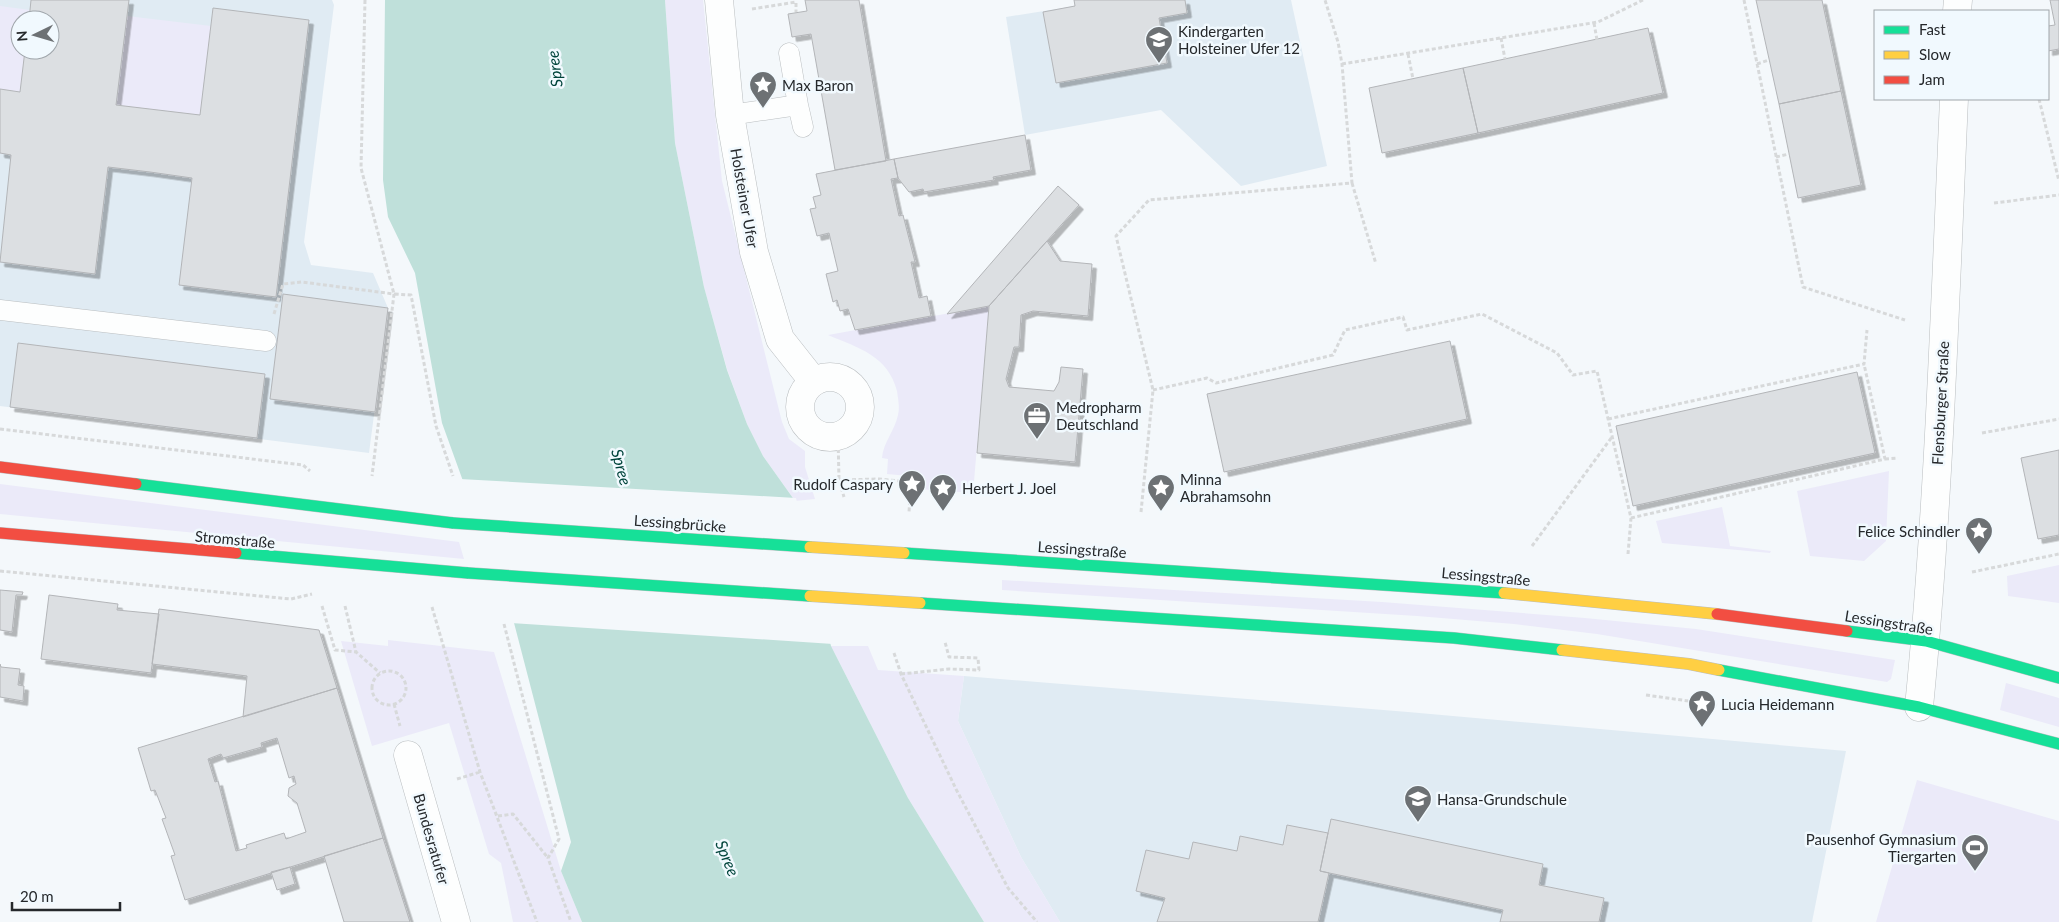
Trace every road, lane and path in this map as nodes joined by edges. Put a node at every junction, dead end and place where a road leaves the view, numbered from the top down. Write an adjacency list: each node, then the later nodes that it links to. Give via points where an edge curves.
1 (365, 0): 30 (path, via 361,168)
2 (1324, 0): 14 (path)
3 (1643, 0): 7 (path)
4 (1744, 0): 15 (path)
5 (719, 7): 6 (path, via 796,2); 20 (street, Holsteiner Ufer)
6 (796, 12)
7 (1594, 23): 8 (path); 9 (path)
8 (1501, 38): 11 (path); 12 (path)
9 (1597, 40)
10 (789, 53): 19 (lane)
11 (1408, 54): 14 (path); 16 (path)
12 (1505, 59)
13 (1769, 60): 15 (path)
14 (1342, 64): 25 (path)
15 (1757, 64): 23 (path)
16 (1413, 79)
17 (1954, 100): 64 (street, Flensburger Straße)
18 (2039, 100): 24 (path)
19 (798, 105): 20 (lane); 21 (lane)
20 (730, 115): 36 (street, Holsteiner Ufer, via 754,252 780,339)
21 (802, 127)
22 (1789, 154): 23 (path)
23 (1776, 157): 32 (path, via 1803,287)
24 (2059, 181)
25 (1352, 183): 28 (path); 37 (path, via 1148,200 1116,236)
26 (2059, 195): 27 (path)
27 (1994, 203)
28 (1376, 264)
29 (283, 284): 30 (path, via 302,282)
30 (394, 294): 46 (path); 47 (path, via 411,295 436,426)
31 (0, 310): 34 (lane)
32 (1905, 320)
33 (1867, 330): 35 (path)
34 (266, 341)
35 (1864, 364): 38 (path); 44 (path)
36 (814, 382): 41 (street, via 803,395 804,422 821,435); 41 (street, via 839,378 858,395 858,420)
37 (1153, 390): 38 (path, via 1207,378 1216,383 1332,355 1345,330 1403,317 1407,330 1482,314 1557,353 1574,375 1597,372); 51 (path)
38 (1608, 419): 42 (path)
39 (2059, 419): 40 (path)
40 (1982, 433)
41 (838, 436): 48 (path)
42 (1612, 437): 52 (path); 54 (path)
43 (1898, 458): 44 (path)
44 (1885, 459): 52 (path)
45 (0, 467): 55 (main road, Lessingbrücke, bridge, via 453,523)
46 (372, 476)
47 (453, 476)
48 (839, 480): 49 (path); 50 (path, via 911,482)
49 (844, 497)
50 (909, 512)
51 (1141, 512)
52 (1631, 518): 56 (path)
53 (0, 533): 72 (main road, Stromstraße, bridge, via 468,573 1464,639 1689,664)
54 (1532, 546)
55 (904, 553): 64 (main road, Lessingstraße, via 1443,587 1686,610)
56 (1628, 554)
57 (2059, 554): 58 (path)
58 (1972, 572)
59 (322, 606): 65 (path, via 335,650)
60 (345, 606): 65 (path)
61 (432, 607): 75 (path)
62 (504, 624): 78 (path, via 559,839)
63 (945, 642): 68 (path, via 949,657 978,658 979,670 949,669)
64 (1926, 642): 69 (main road, Lessingstraße); 72 (street, Flensburger Straße)
65 (356, 652): 67 (path)
66 (894, 653): 68 (path)
67 (380, 673): 67 (path, via 392,671 402,676 405,692 400,701 384,704 375,697 373,681)
68 (901, 674): 82 (path, via 1008,888)
69 (2059, 678)
70 (1644, 694): 71 (path)
71 (1718, 705)
72 (1920, 707): 73 (main road)
73 (2059, 744)
74 (408, 755): 79 (street, Bundesratufer)
75 (480, 772): 76 (path); 77 (path)
76 (456, 779)
77 (498, 816): 78 (path, via 513,814); 80 (path)
78 (548, 858): 81 (path)
79 (456, 922)
80 (536, 922)
81 (571, 922)
82 (1037, 922)

